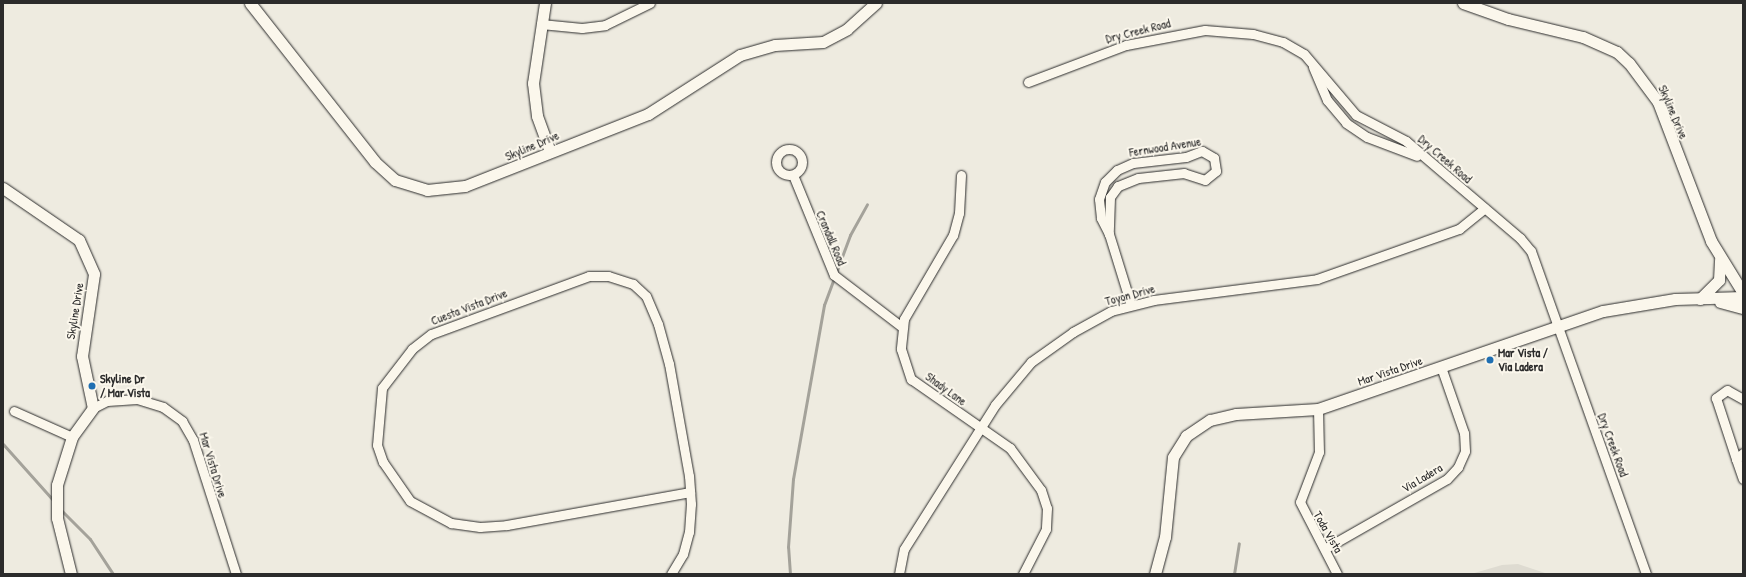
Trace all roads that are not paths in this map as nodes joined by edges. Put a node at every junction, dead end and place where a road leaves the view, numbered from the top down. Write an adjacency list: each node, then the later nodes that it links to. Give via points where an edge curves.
1 (250, 3): 9 (street, Skyline Drive, via 375,162 405,185 427,190 465,186)
2 (545, 3): 6 (street)
3 (650, 3): 6 (street, via 605,25 582,28)
4 (876, 3): 9 (street, Skyline Drive, via 833,38 811,44 775,45 740,55 648,114)
5 (1463, 3): 16 (street, Skyline Drive, via 1508,19 1583,37 1617,52 1629,63 1658,102 1684,176)
6 (541, 24): 9 (street, via 534,98)
7 (1309, 59): 8 (street, Dry Creek Road, via 1291,46 1268,37 1204,30 1126,44); 10 (street, Dry Creek Road, via 1356,115 1403,139); 10 (street, via 1327,100 1346,123 1367,137 1399,146)
8 (1028, 82)
9 (550, 152)
10 (1427, 162): 14 (street, Dry Creek Road)
11 (793, 175): 23 (street, Crandall Road, via 834,275)
12 (961, 175): 23 (street, via 959,213 953,235)
13 (3, 188): 26 (street, Skyline Drive, via 74,236 90,261 94,287 82,356)
14 (1485, 208): 20 (street, Toyon Drive, via 1459,229 1317,279); 22 (street, Dry Creek Road, via 1520,238 1531,252)
15 (1109, 234): 15 (street, Fernwood Avenue, via 1108,203 1118,186 1138,178 1178,172 1205,180 1216,171 1214,158 1202,151 1186,157 1133,163 1114,173 1105,182 1099,199 1101,218); 20 (street, Fernwood Avenue)
16 (1720, 259): 17 (street, Skyline Drive); 19 (street, via 1719,280)
17 (1743, 293)
18 (1743, 297): 19 (street, Mar Vista Drive)
19 (1700, 299): 21 (street); 22 (street, Mar Vista Drive, via 1624,306)
20 (1131, 305): 29 (street, Toyon Drive, via 1073,332 1031,362)
21 (1743, 308)
22 (1558, 325): 24 (street, Mar Vista Drive); 43 (street, Dry Creek Road)
23 (902, 327): 29 (street, Shady Lane, via 903,360 911,379)
24 (1441, 367): 27 (street, Mar Vista Drive); 35 (street, Via Ladera, via 1464,433 1465,451 1458,467 1447,479)
25 (1743, 399): 32 (street, via 1726,390 1716,398)
26 (93, 408): 30 (street); 37 (street, Mar Vista Drive, via 107,401 137,399 163,407 182,421 193,440)
27 (1318, 409): 35 (street, Toda Vista, via 1319,452 1300,502 1305,518); 41 (street, Mar Vista Drive, via 1223,416 1203,423 1186,436 1170,469 1165,537)
28 (14, 411): 30 (street)
29 (980, 428): 39 (street, Toyon Drive, via 904,549); 40 (street, Shady Lane, via 1018,456 1045,499 1048,518 1044,540)
30 (72, 437): 36 (street, via 60,469 56,506)
31 (1743, 453): 32 (street)
32 (1736, 459): 33 (street)
33 (1743, 479)
34 (690, 492): 34 (street, Cuesta Vista Drive, via 669,364 658,324 646,296 626,281 589,276 431,334 412,349 382,388 377,445 383,462 410,501 450,523 480,527 507,525); 38 (street, Cuesta Vista Drive, via 689,532 683,554)
35 (1326, 548): 42 (street, Toda Vista)
36 (71, 574)
37 (236, 574)
38 (671, 574)
39 (899, 574)
40 (1023, 574)
41 (1155, 574)
42 (1337, 574)
43 (1646, 574)

